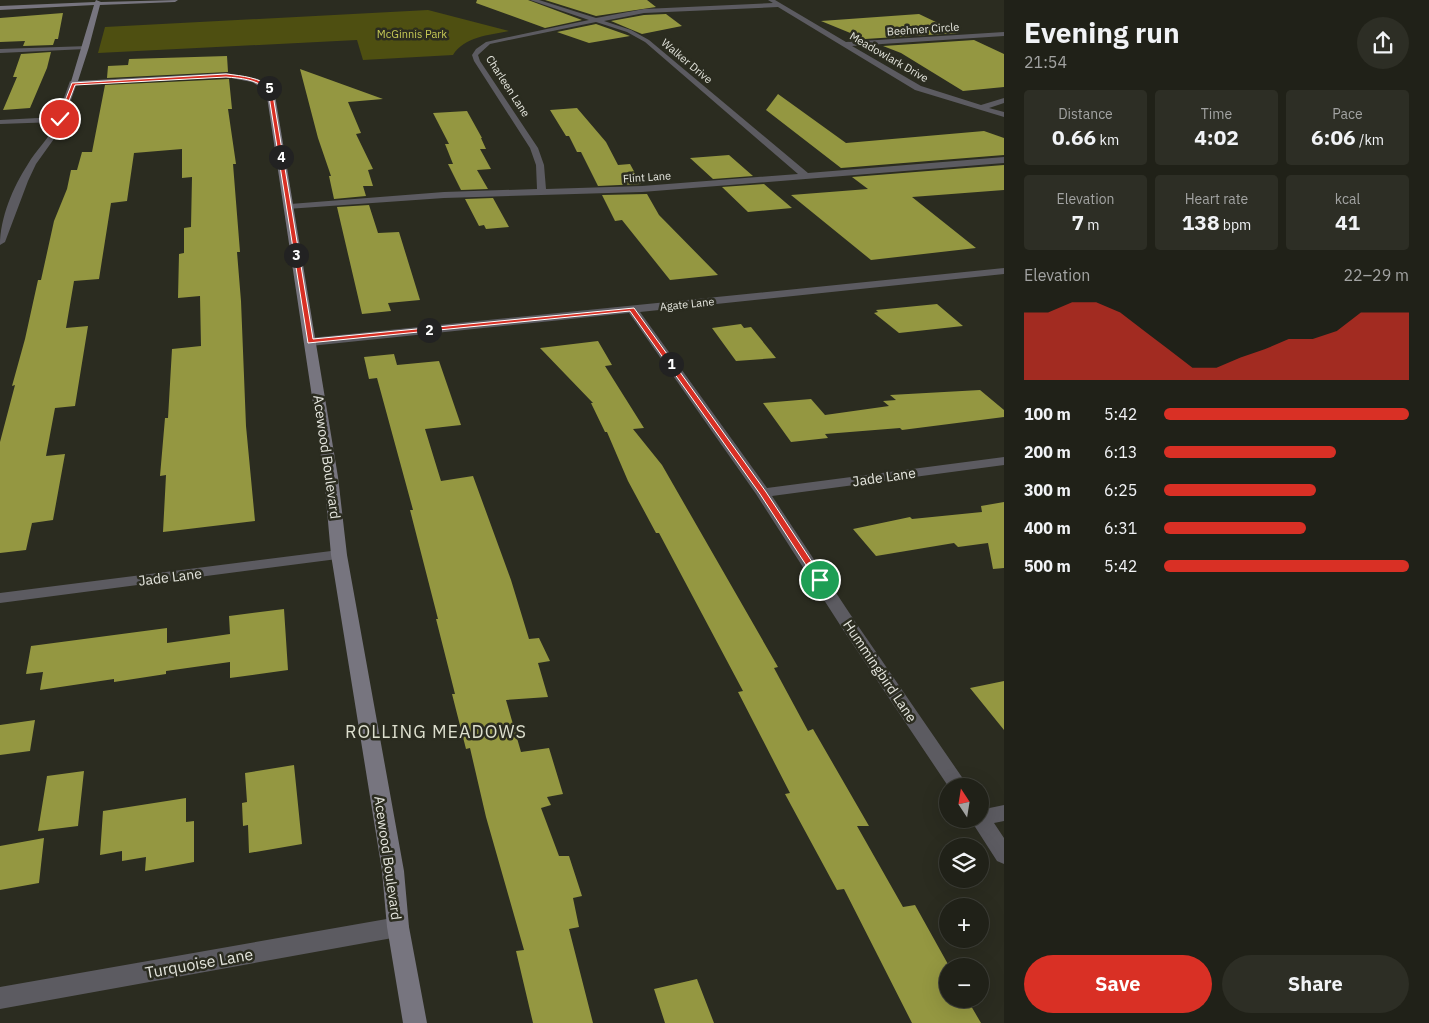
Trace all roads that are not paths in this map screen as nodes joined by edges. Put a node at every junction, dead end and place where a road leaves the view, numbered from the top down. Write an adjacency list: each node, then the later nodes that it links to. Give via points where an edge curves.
1 (115, 0): 5 (street)
2 (175, 0): 5 (street)
3 (533, 0): 8 (street, Walker Drive)
4 (771, 0): 6 (street, Meadowlark Drive)
5 (98, 2): 7 (street); 11 (street)
6 (779, 5): 8 (street, via 651,11); 10 (street, Meadowlark Drive)
7 (0, 8)
8 (594, 21): 21 (street, Walker Drive, via 629,31 647,42); 22 (street, Charleen Lane, via 488,43 475,54 534,148 540,164)
9 (1004, 34): 10 (street, Beehner Circle)
10 (844, 44): 16 (street, Meadowlark Drive, via 918,88)
11 (85, 50): 12 (street); 13 (street); 14 (street)
12 (0, 51)
13 (0, 58)
14 (73, 84): 18 (street); 23 (street, Acewood Boulevard, via 226,75 264,84 270,89)
15 (1004, 100): 16 (street)
16 (980, 108): 17 (street, Meadowlark Drive)
17 (1004, 115)
18 (60, 119): 19 (street); 24 (street, via 57,129 23,181)
19 (0, 122)
20 (1004, 160): 21 (street, Flint Lane)
21 (806, 176): 22 (street, Flint Lane, via 650,189)
22 (542, 192): 23 (street, Flint Lane, via 444,195)
23 (290, 207): 27 (street, Acewood Boulevard)
24 (0, 242)
25 (1004, 272): 26 (street, Agate Lane)
26 (632, 309): 27 (street, Agate Lane); 29 (street, Hummingbird Lane)
27 (310, 342): 30 (street, Acewood Boulevard, via 331,477)
28 (1004, 461): 29 (street, Jade Lane)
29 (764, 494): 32 (street, Hummingbird Lane)
30 (339, 555): 31 (street, Jade Lane); 37 (street, Acewood Boulevard, via 393,871)
31 (0, 598)
32 (953, 778)
33 (1004, 813): 34 (street)
34 (989, 816)
35 (986, 828): 36 (street)
36 (1004, 855)
37 (398, 926): 38 (street, Turquoise Lane); 39 (street, Acewood Boulevard)
38 (0, 998)
39 (414, 1023)

